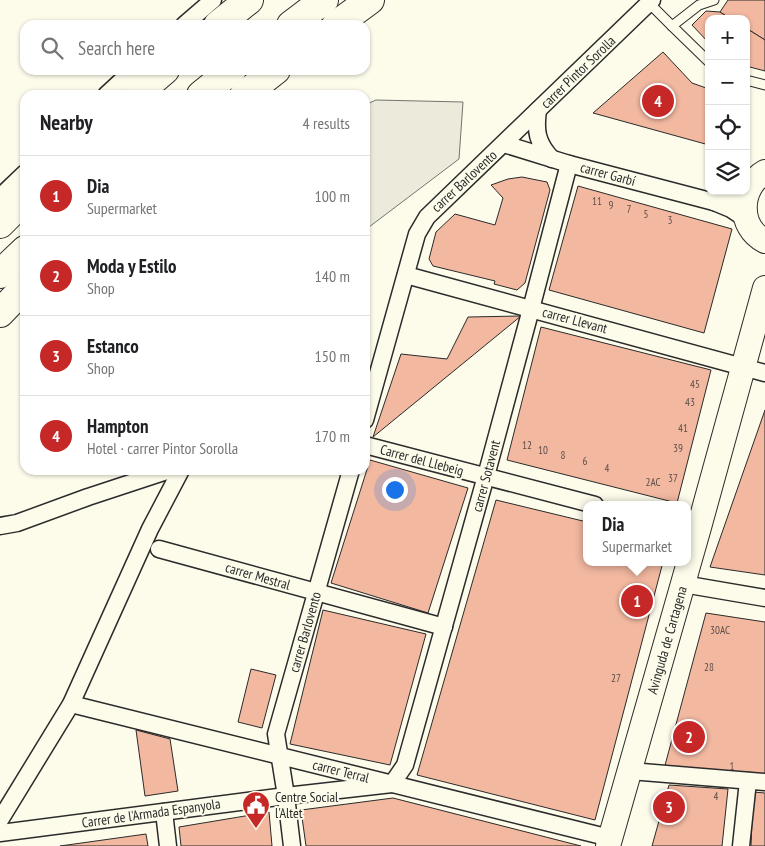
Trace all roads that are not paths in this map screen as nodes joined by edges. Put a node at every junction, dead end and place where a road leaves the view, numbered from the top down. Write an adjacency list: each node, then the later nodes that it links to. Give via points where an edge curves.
1 (213, 0): 7 (street)
2 (249, 0): 8 (highway)
3 (324, 0): 9 (highway)
4 (370, 0): 10 (highway)
5 (714, 0): 11 (lane, via 699,5)
6 (650, 1): 11 (lane); 23 (street, carrer Pintor Sorolla)
7 (190, 20)
8 (224, 20)
9 (297, 20)
10 (343, 20)
11 (672, 26): 12 (lane)
12 (707, 60)
13 (128, 75): 19 (street)
14 (159, 75): 20 (highway)
15 (226, 75): 21 (highway)
16 (270, 75): 22 (highway)
17 (750, 81): 18 (lane)
18 (765, 85)
19 (112, 90)
20 (142, 90)
21 (207, 90)
22 (250, 90)
23 (538, 110): 24 (street, carrer Pintor Sorolla); 25 (street, via 537,137)
24 (504, 144): 25 (street, carrer Garbí); 40 (street, carrer Barlovento, via 427,217 417,234)
25 (552, 159): 26 (street, carrer Garbí)
26 (568, 164): 33 (street, carrer Garbí); 43 (street, carrer Sotavent)
27 (765, 172): 29 (main road)
28 (20, 178): 32 (street)
29 (750, 186)
30 (740, 195): 33 (street)
31 (746, 195): 35 (main road)
32 (0, 197)
33 (714, 202): 35 (street, carrer Garbí)
34 (20, 204): 36 (highway)
35 (746, 220): 37 (main road)
36 (0, 224)
37 (764, 242)
38 (20, 255): 39 (highway)
39 (0, 274)
40 (406, 275): 43 (street, carrer Llevant); 46 (street, carrer Barlovento)
41 (765, 288): 45 (main road, Avinguda de Cartagena)
42 (20, 292): 44 (highway)
43 (531, 308): 45 (street, carrer Llevant); 51 (street, carrer Sotavent)
44 (0, 313)
45 (754, 370): 54 (main road, Avinguda de Cartagena)
46 (370, 402)
47 (370, 446): 51 (street, Carrer del Llebeig)
48 (155, 475): 53 (street)
49 (178, 475): 61 (street, via 150,529)
50 (350, 475): 58 (street, carrer Barlovento)
51 (486, 476): 52 (street, Carrer del Llebeig); 60 (street, carrer Sotavent)
52 (583, 502)
53 (0, 526)
54 (692, 530)
55 (159, 549): 58 (street, carrer Mestral)
56 (686, 566): 57 (main road, Avinguda de Cartagena)
57 (683, 584): 59 (street); 63 (main road, Avinguda de Cartagena)
58 (316, 593): 60 (street, carrer Mestral); 62 (street, carrer Barlovento, via 276,734)
59 (765, 598)
60 (444, 628): 66 (street, carrer Sotavent, via 405,765)
61 (71, 704): 62 (street, carrer Terral); 69 (street)
62 (279, 756): 66 (street, carrer Terral); 67 (street, carrer Barlovento)
63 (630, 771): 64 (street); 71 (main road, Avinguda de Cartagena)
64 (748, 781): 65 (street); 74 (street)
65 (765, 782)
66 (392, 784): 67 (street, Carrer de l'Armada Espanyola); 71 (street, carrer Terral)
67 (286, 796): 68 (street, Carrer de l'Armada Espanyola); 73 (street, carrer Barlovento)
68 (164, 812): 70 (street, Carrer de l'Armada Espanyola); 72 (street)
69 (0, 820)
70 (0, 834)
71 (609, 842)
72 (168, 846)
73 (292, 846)
74 (741, 846)

